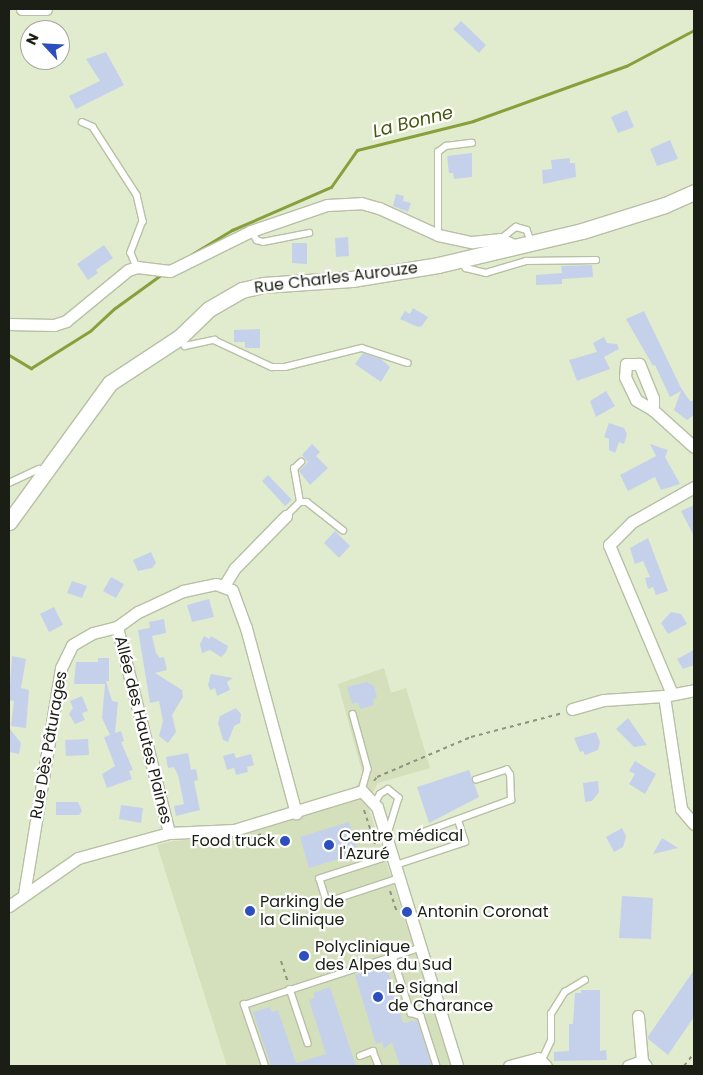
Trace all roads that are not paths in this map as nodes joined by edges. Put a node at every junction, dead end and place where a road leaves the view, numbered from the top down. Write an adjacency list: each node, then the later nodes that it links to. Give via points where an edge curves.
1 (22, 9): 2 (street)
2 (46, 9)
3 (82, 122): 13 (lane, via 93,127 137,195 143,221 131,253)
4 (472, 143): 8 (lane, via 446,146 438,152)
5 (694, 192): 10 (street, Rue Charles Aurouze, via 665,205 582,231)
6 (251, 231): 7 (lane, via 263,242); 8 (street, via 345,202 379,208); 13 (street, via 170,271)
7 (309, 233)
8 (438, 236): 9 (street, via 472,242)
9 (501, 239): 10 (street); 10 (lane, via 516,227 527,230)
10 (524, 244): 11 (street, Rue Charles Aurouze)
11 (461, 259): 12 (lane, via 466,268 486,273 526,261); 15 (street, Rue Charles Aurouze, via 352,279 263,285 242,290 209,309)
12 (596, 260)
13 (137, 267): 14 (street, via 128,270 66,321 54,325)
14 (9, 324)
15 (180, 336): 16 (lane, via 185,346 214,340 272,367 285,368 362,348); 20 (street, Rue Charles Aurouze, via 110,383)
16 (408, 363)
17 (653, 410): 18 (street)
18 (694, 447)
19 (301, 462): 23 (lane, via 294,469)
20 (45, 471): 21 (lane, via 39,470); 25 (street, Rue Charles Aurouze)
21 (9, 483)
22 (694, 487): 30 (street, via 632,522 609,546)
23 (300, 502): 24 (lane); 26 (lane, via 307,502)
24 (286, 516): 27 (street, via 235,568)
25 (9, 522)
26 (343, 530)
27 (224, 586): 28 (street, via 216,584 183,591 138,612); 36 (street, via 232,590 246,628)
28 (117, 627): 39 (street, Allée des Hautes Plaines); 44 (street, Rue Dès Pâturages, via 93,633 72,645 61,668)
29 (694, 690): 30 (street)
30 (668, 695): 31 (street, via 604,700); 38 (street, via 681,809)
31 (572, 709)
32 (352, 714): 34 (lane, via 368,769)
33 (478, 780): 37 (lane, via 507,770 511,800)
34 (364, 792): 35 (street); 36 (street)
35 (375, 804): 41 (street); 41 (lane, via 380,794 388,789 399,798)
36 (296, 813): 39 (street, via 234,830)
37 (458, 820): 40 (lane); 42 (lane, via 465,842)
38 (694, 824)
39 (170, 833): 44 (street, via 78,858)
40 (407, 838)
41 (386, 840): 42 (street)
42 (392, 861): 43 (street); 43 (lane, via 320,880 327,902)
43 (397, 879): 46 (street)
44 (24, 894): 45 (street)
45 (9, 906)
46 (419, 948): 47 (lane); 58 (street)
47 (393, 956): 49 (lane); 57 (lane, via 411,1013 421,1016)
48 (584, 980): 53 (lane, via 565,992 551,1014 551,1041)
49 (290, 989): 51 (lane); 55 (lane, via 244,1005)
50 (638, 1016): 54 (street)
51 (308, 1043)
52 (360, 1056): 56 (lane, via 373,1051)
53 (544, 1063): 59 (street, via 538,1058)
54 (644, 1064): 60 (street)
55 (264, 1066)
56 (379, 1066)
57 (437, 1066)
58 (457, 1066)
59 (508, 1066)
60 (628, 1066)

